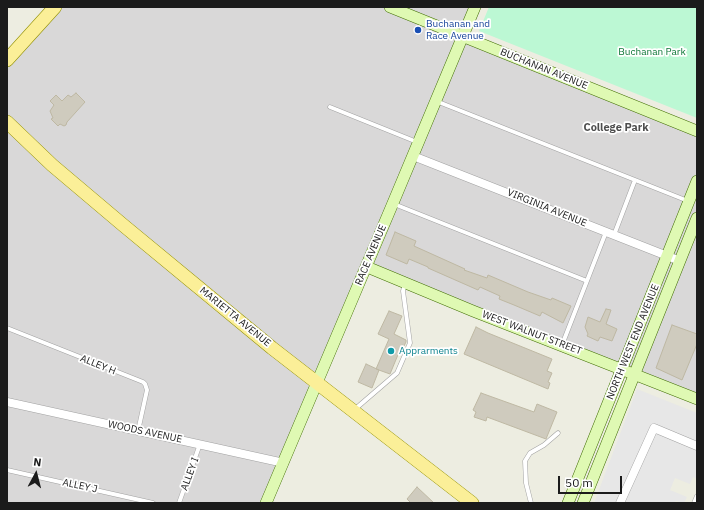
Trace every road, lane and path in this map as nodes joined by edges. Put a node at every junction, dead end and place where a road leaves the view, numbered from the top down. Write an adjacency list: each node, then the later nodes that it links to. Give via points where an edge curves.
1 (55, 7): 5 (main road)
2 (390, 7): 4 (street, BUCHANAN AVENUE)
3 (475, 7): 4 (street, RACE AVENUE)
4 (463, 36): 6 (street, RACE AVENUE); 9 (street, BUCHANAN AVENUE)
5 (7, 60)
6 (436, 100): 10 (street, RACE AVENUE); 12 (lane)
7 (330, 107): 10 (lane)
8 (7, 122): 27 (main road, MARIETTA AVENUE, via 91,199 272,348)
9 (697, 131)
10 (418, 143): 11 (street, RACE AVENUE)
11 (413, 156): 15 (street, RACE AVENUE); 17 (street, VIRGINIA AVENUE)
12 (635, 180): 14 (lane); 17 (lane)
13 (697, 181): 14 (street, NORTH WEST END AVENUE)
14 (689, 202): 18 (street, NORTH WEST END AVENUE)
15 (393, 204): 20 (street, RACE AVENUE); 21 (lane)
16 (697, 218): 19 (street, NORTH WEST END AVENUE)
17 (610, 234): 18 (street, VIRGINIA AVENUE); 21 (lane)
18 (667, 256): 19 (street, VIRGINIA AVENUE); 25 (street, NORTH WEST END AVENUE)
19 (680, 261): 26 (street, NORTH WEST END AVENUE)
20 (366, 267): 22 (street, WEST WALNUT STREET); 27 (street, RACE AVENUE)
21 (587, 281): 24 (lane)
22 (405, 282): 24 (street, WEST WALNUT STREET); 30 (lane, via 403,291 410,343 397,374)
23 (7, 328): 31 (lane, ALLEY H, via 143,382 147,390)
24 (562, 345): 25 (street, WEST WALNUT STREET)
25 (622, 369): 26 (street, WEST WALNUT STREET); 43 (street, NORTH WEST END AVENUE)
26 (635, 374): 28 (street, WEST WALNUT STREET); 44 (street, NORTH WEST END AVENUE)
27 (318, 382): 30 (main road, MARIETTA AVENUE); 35 (street, RACE AVENUE)
28 (697, 399)
29 (7, 402): 31 (street, WOODS AVENUE)
30 (353, 410): 41 (main road, MARIETTA AVENUE)
31 (138, 431): 33 (street, WOODS AVENUE)
32 (558, 433): 42 (lane, via 530,453 524,461)
33 (200, 444): 35 (street, WOODS AVENUE); 39 (lane, ALLEY I)
34 (697, 446): 45 (street, via 654,428)
35 (284, 463): 40 (street, RACE AVENUE)
36 (7, 470): 38 (lane, ALLEY J)
37 (697, 496): 46 (lane)
38 (153, 503)
39 (179, 503)
40 (266, 503)
41 (472, 503)
42 (531, 503)
43 (568, 503)
44 (583, 503)
45 (620, 503)
46 (694, 503)

